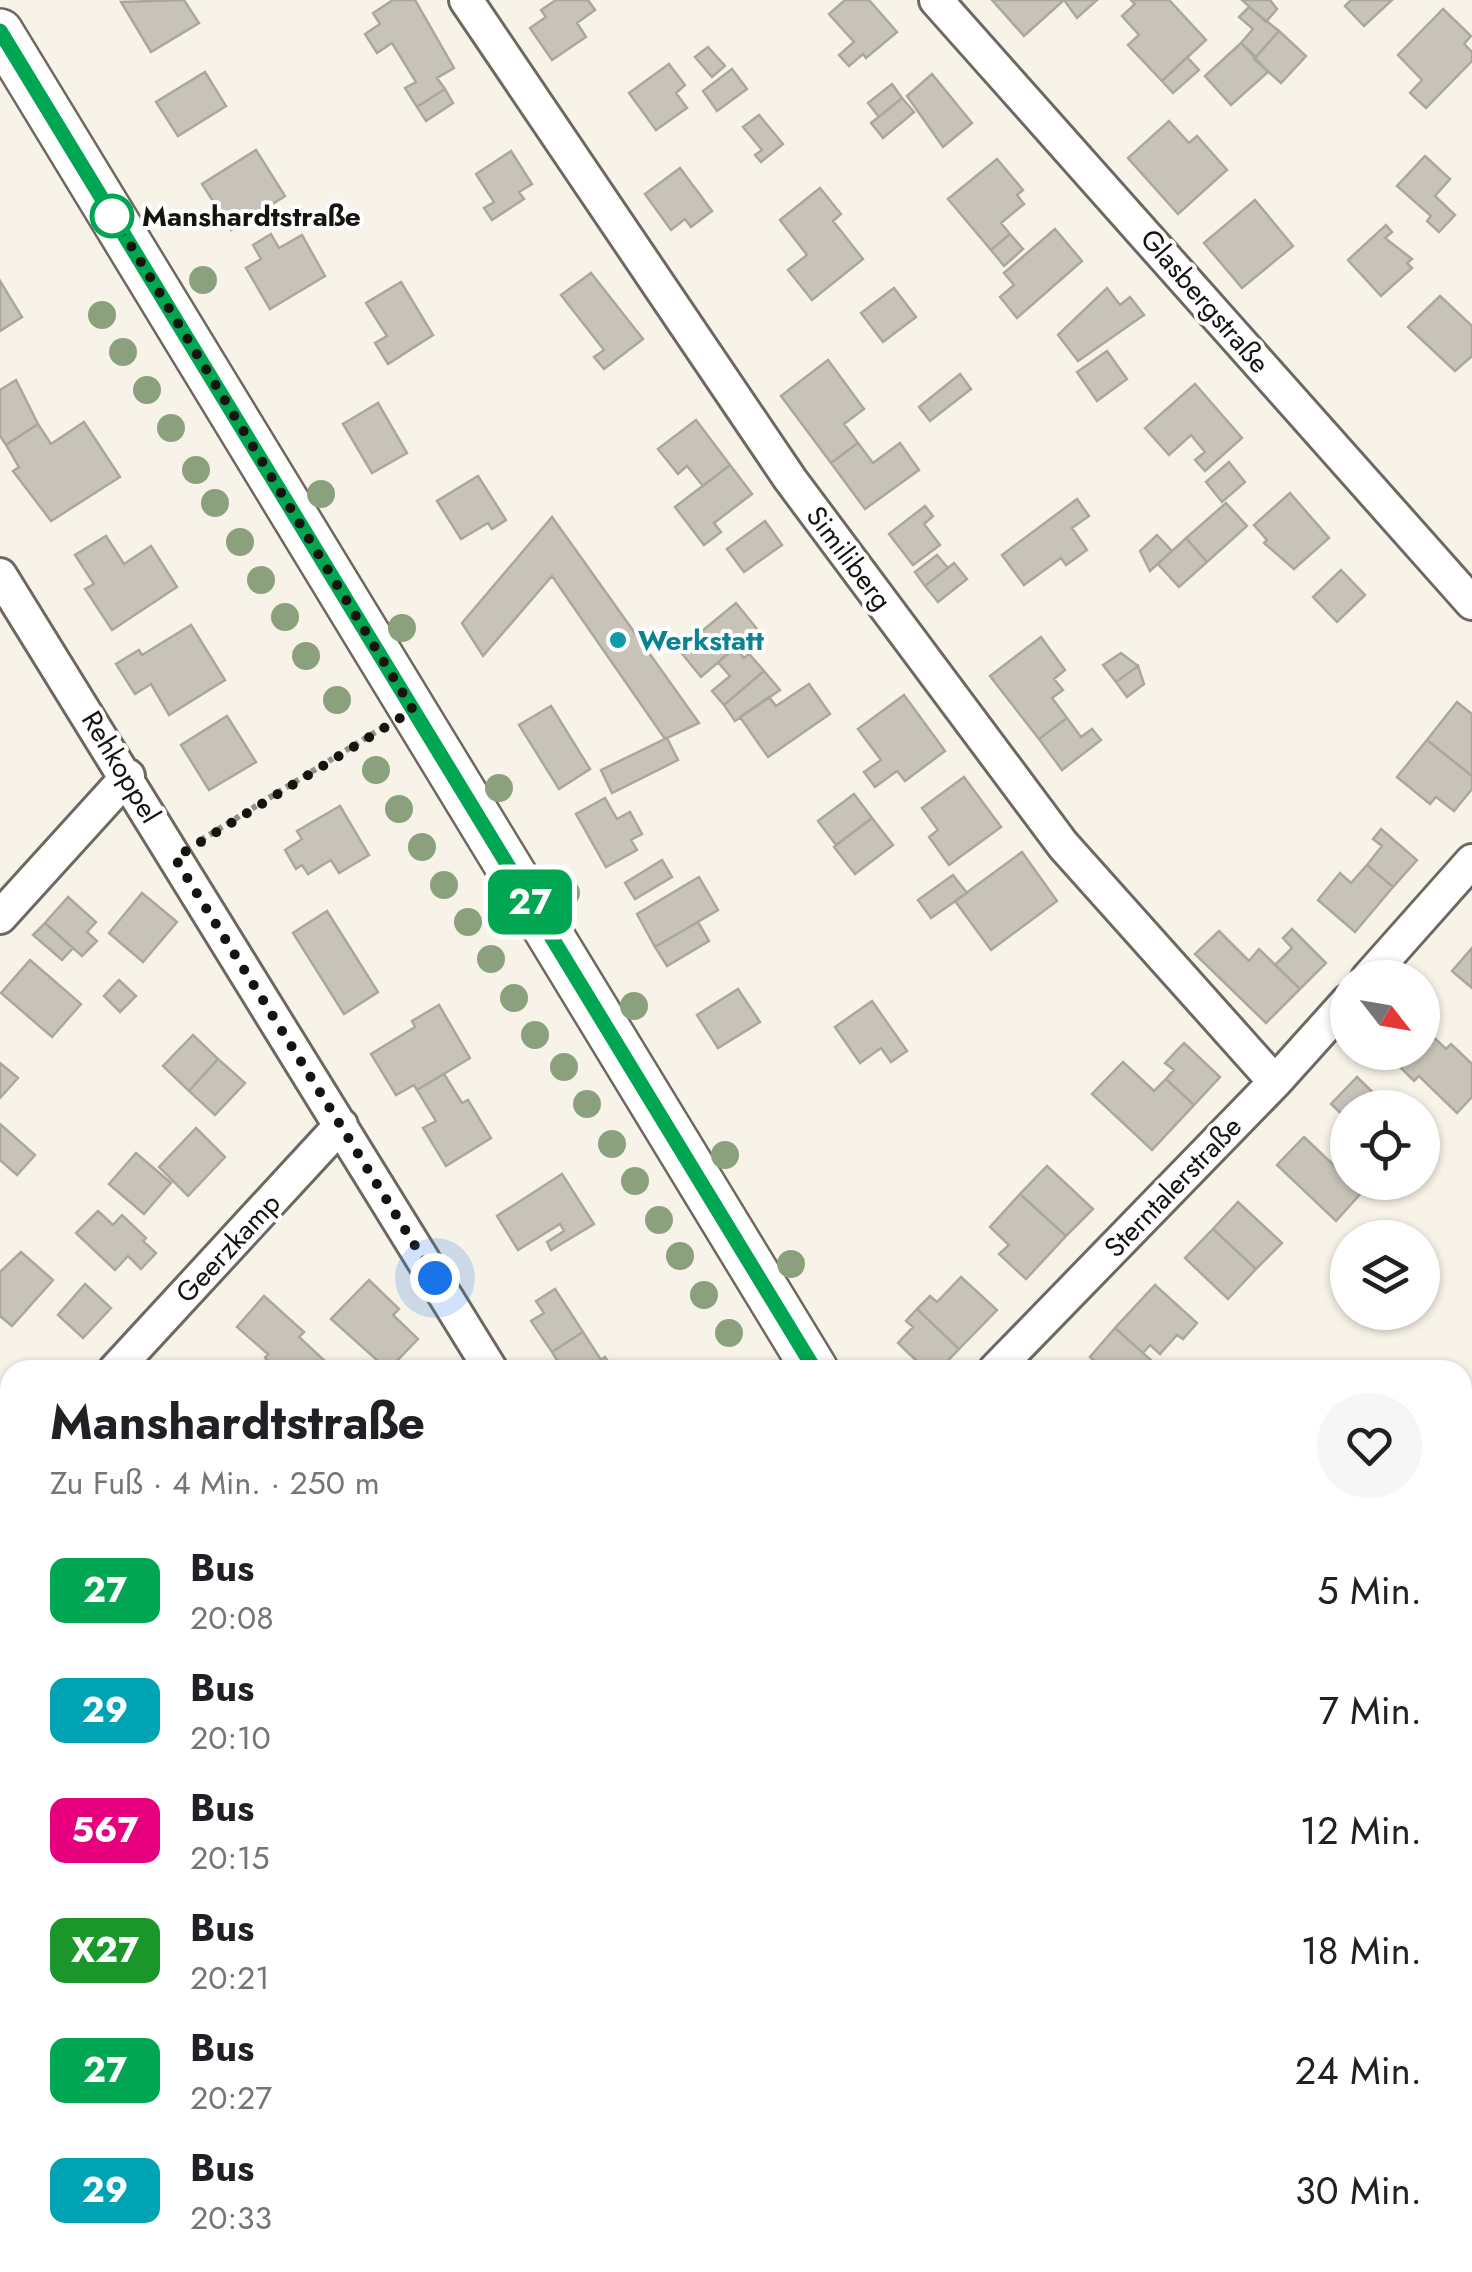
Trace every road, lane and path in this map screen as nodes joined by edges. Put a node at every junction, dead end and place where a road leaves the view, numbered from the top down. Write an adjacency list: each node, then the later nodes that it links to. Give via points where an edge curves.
1 (466, 0): 13 (street, Similiberg, via 790,480 1039,813)
2 (936, 0): 5 (street, Glasbergstraße)
3 (0, 32): 6 (main road)
4 (0, 575): 7 (street, Rehkoppel)
5 (1472, 604)
6 (413, 710): 8 (path); 17 (main road)
7 (128, 776): 8 (street, Rehkoppel); 10 (street)
8 (175, 858): 14 (street, Rehkoppel)
9 (1472, 861): 11 (street)
10 (0, 917)
11 (1384, 960)
12 (1330, 1020): 13 (street, Sterntalerstraße)
13 (1275, 1082): 18 (street, Sterntalerstraße)
14 (341, 1125): 15 (street, Geerzkamp); 16 (street, Rehkoppel)
15 (124, 1360)
16 (485, 1360)
17 (809, 1360)
18 (1004, 1360)

